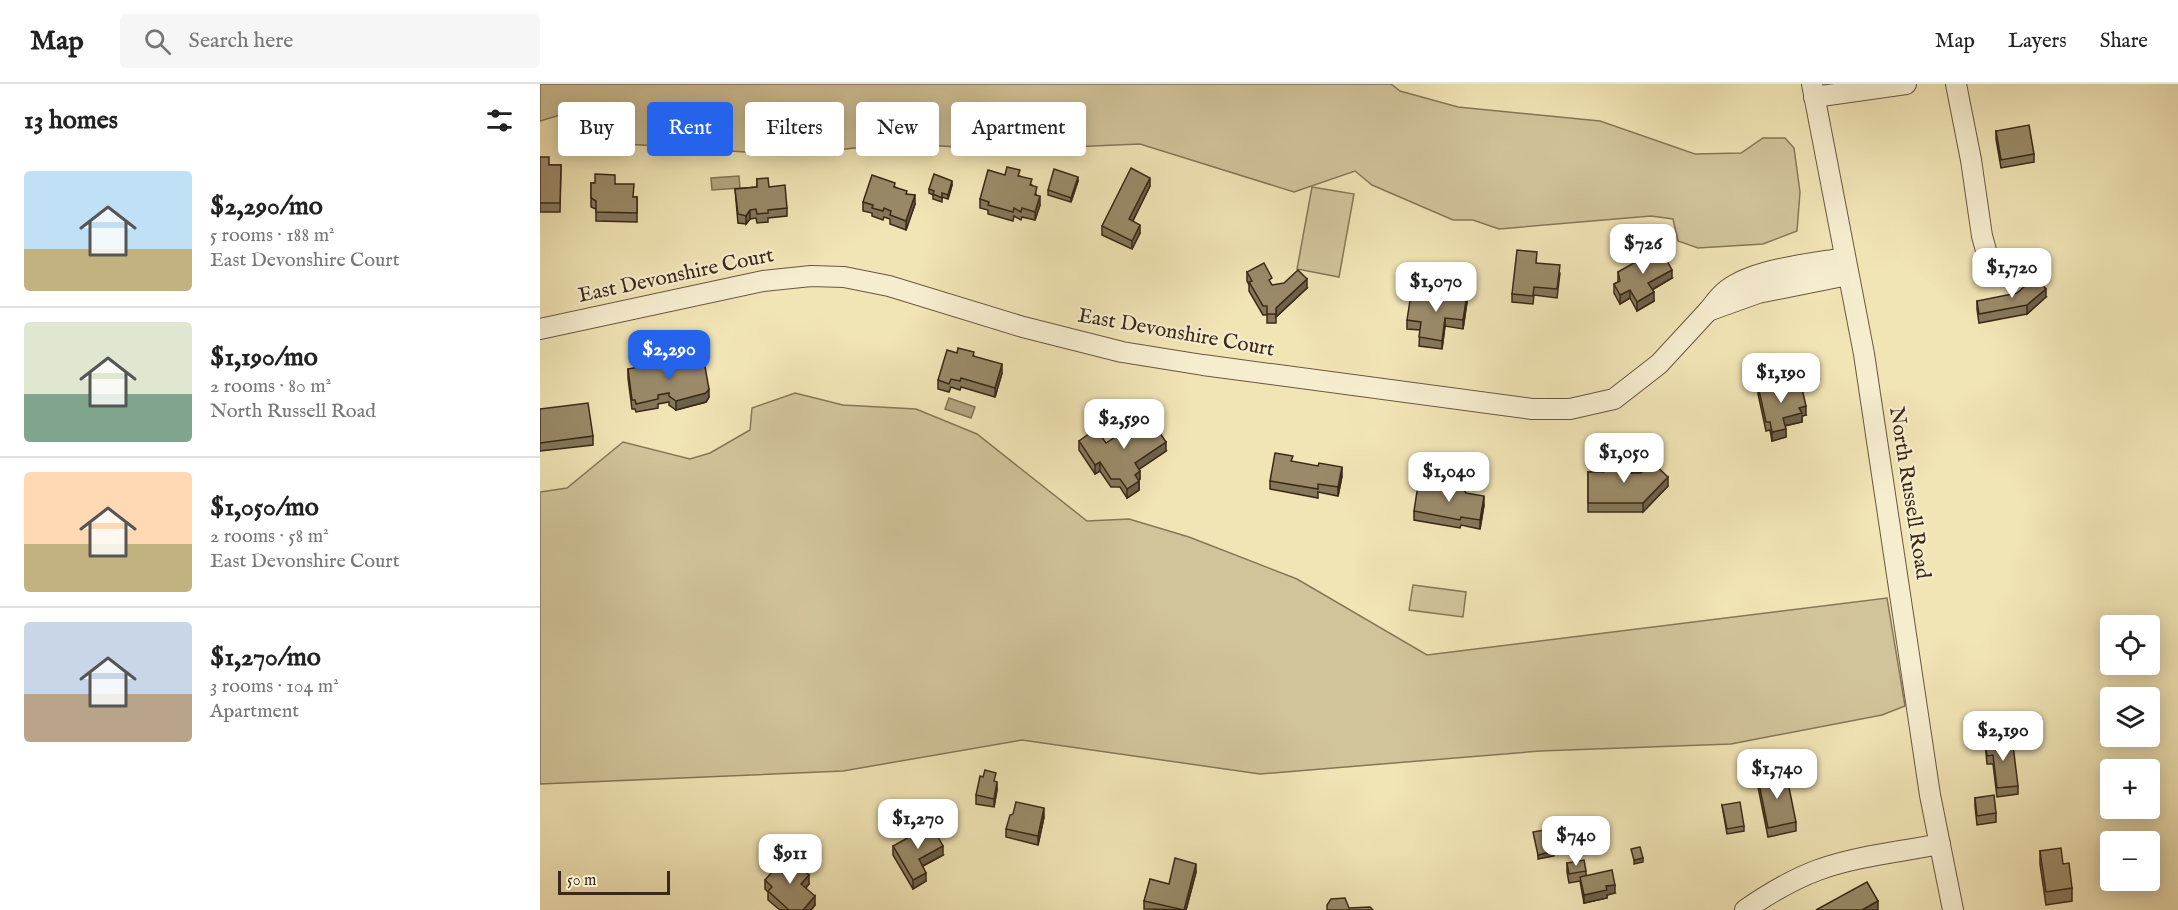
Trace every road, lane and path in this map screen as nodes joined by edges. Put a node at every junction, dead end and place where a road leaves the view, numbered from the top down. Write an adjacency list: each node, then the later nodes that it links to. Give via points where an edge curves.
1 (1906, 84): 3 (street)
2 (1956, 84): 5 (street, via 1982,236 1989,261)
3 (1813, 90): 4 (street, North Russell Road)
4 (1846, 267): 6 (street, East Devonshire Court, via 1769,272 1742,281 1725,292 1659,364 1614,399 1560,410 1122,352 889,286 844,277 763,281); 7 (street, North Russell Road, via 1874,420)
5 (2005, 275)
6 (540, 329)
7 (1940, 844): 8 (street, via 1819,870); 9 (street, North Russell Road)
8 (1745, 910)
9 (1953, 910)

